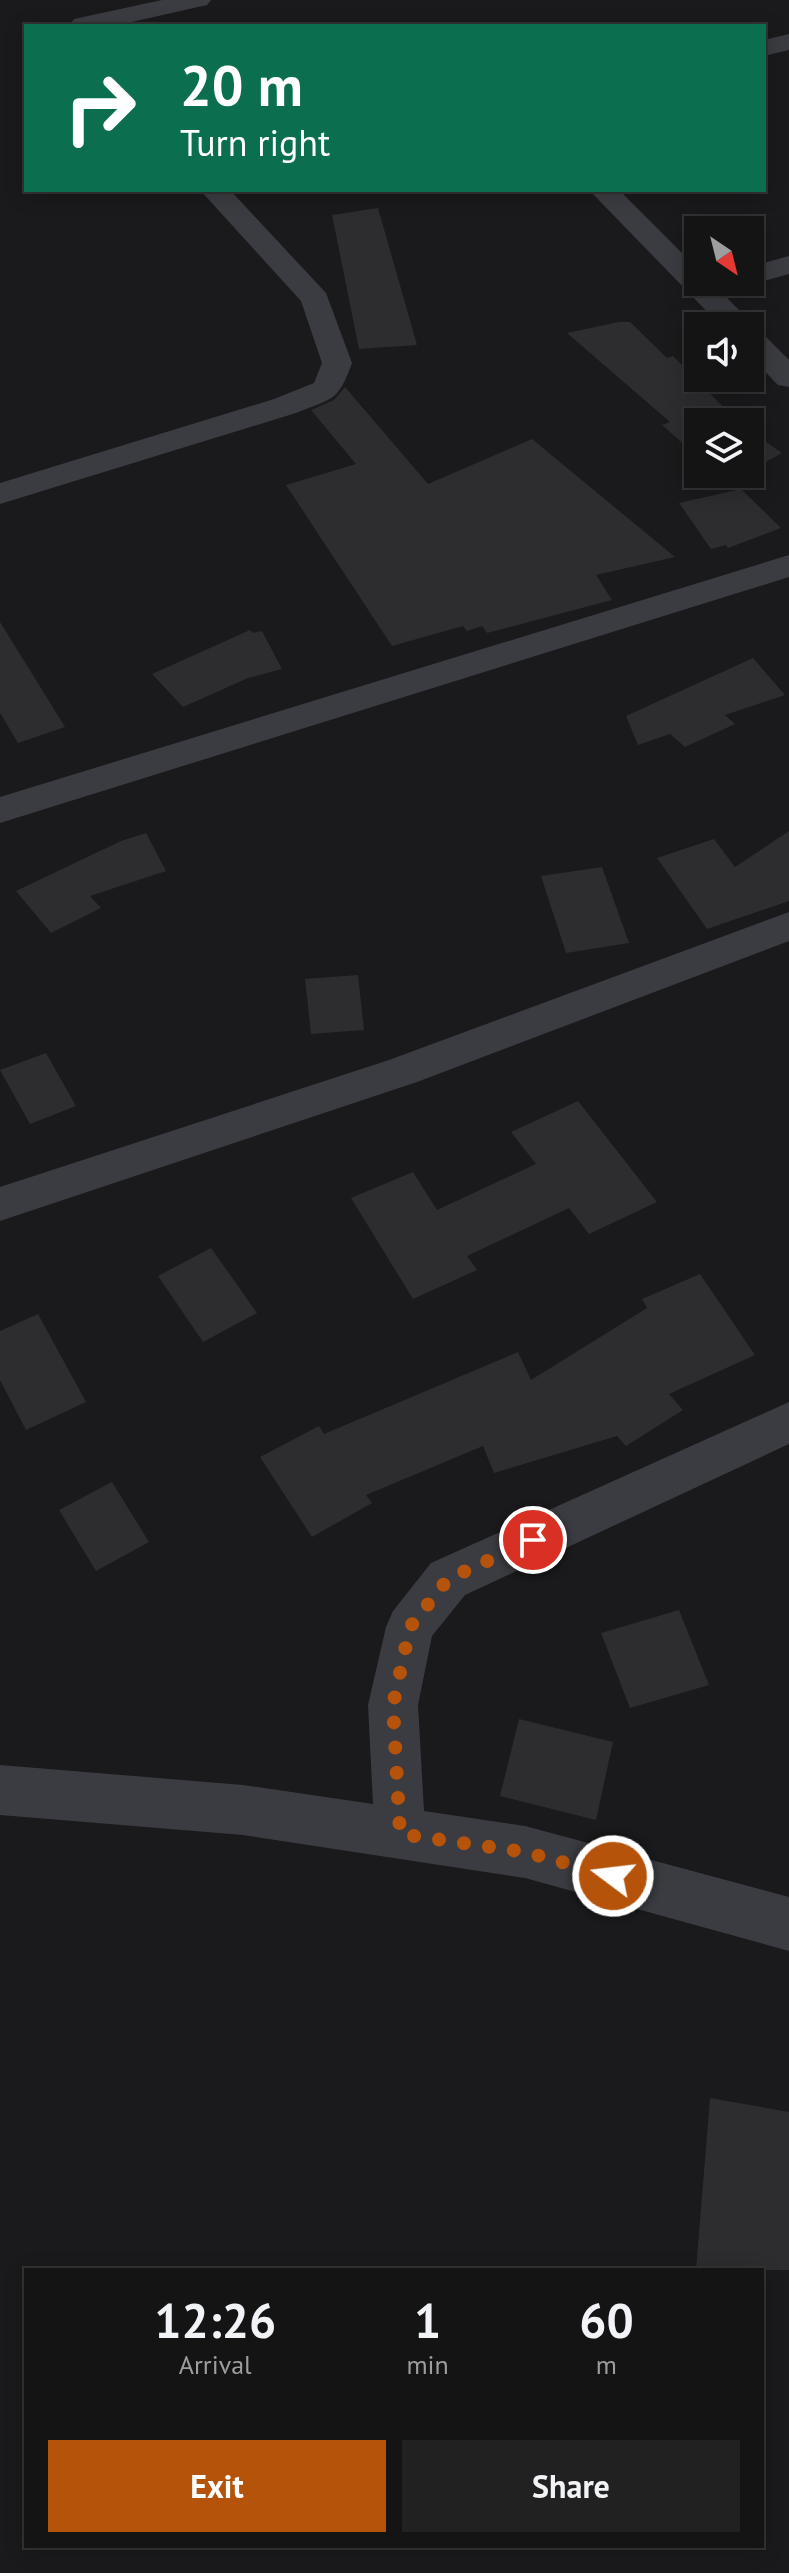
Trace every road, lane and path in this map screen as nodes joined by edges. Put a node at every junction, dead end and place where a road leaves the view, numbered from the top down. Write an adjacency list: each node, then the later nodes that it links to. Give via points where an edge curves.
1 (65, 0): 3 (street)
2 (198, 0): 4 (street)
3 (83, 24)
4 (93, 24)
5 (789, 42): 6 (street)
6 (766, 48)
7 (216, 192): 14 (street, via 315,299 337,363 327,389)
8 (605, 192): 9 (street)
9 (684, 259)
10 (789, 265): 11 (street)
11 (764, 272)
12 (764, 352): 13 (street)
13 (789, 378)
14 (0, 494)
15 (789, 566): 16 (street)
16 (0, 810)
17 (789, 926): 18 (street, via 403,1071)
18 (0, 1204)
19 (789, 1422): 21 (street, via 448,1579 410,1627 393,1705)
20 (0, 1790): 21 (street, via 243,1810)
21 (400, 1834): 22 (street, via 525,1852)
22 (789, 1924)

